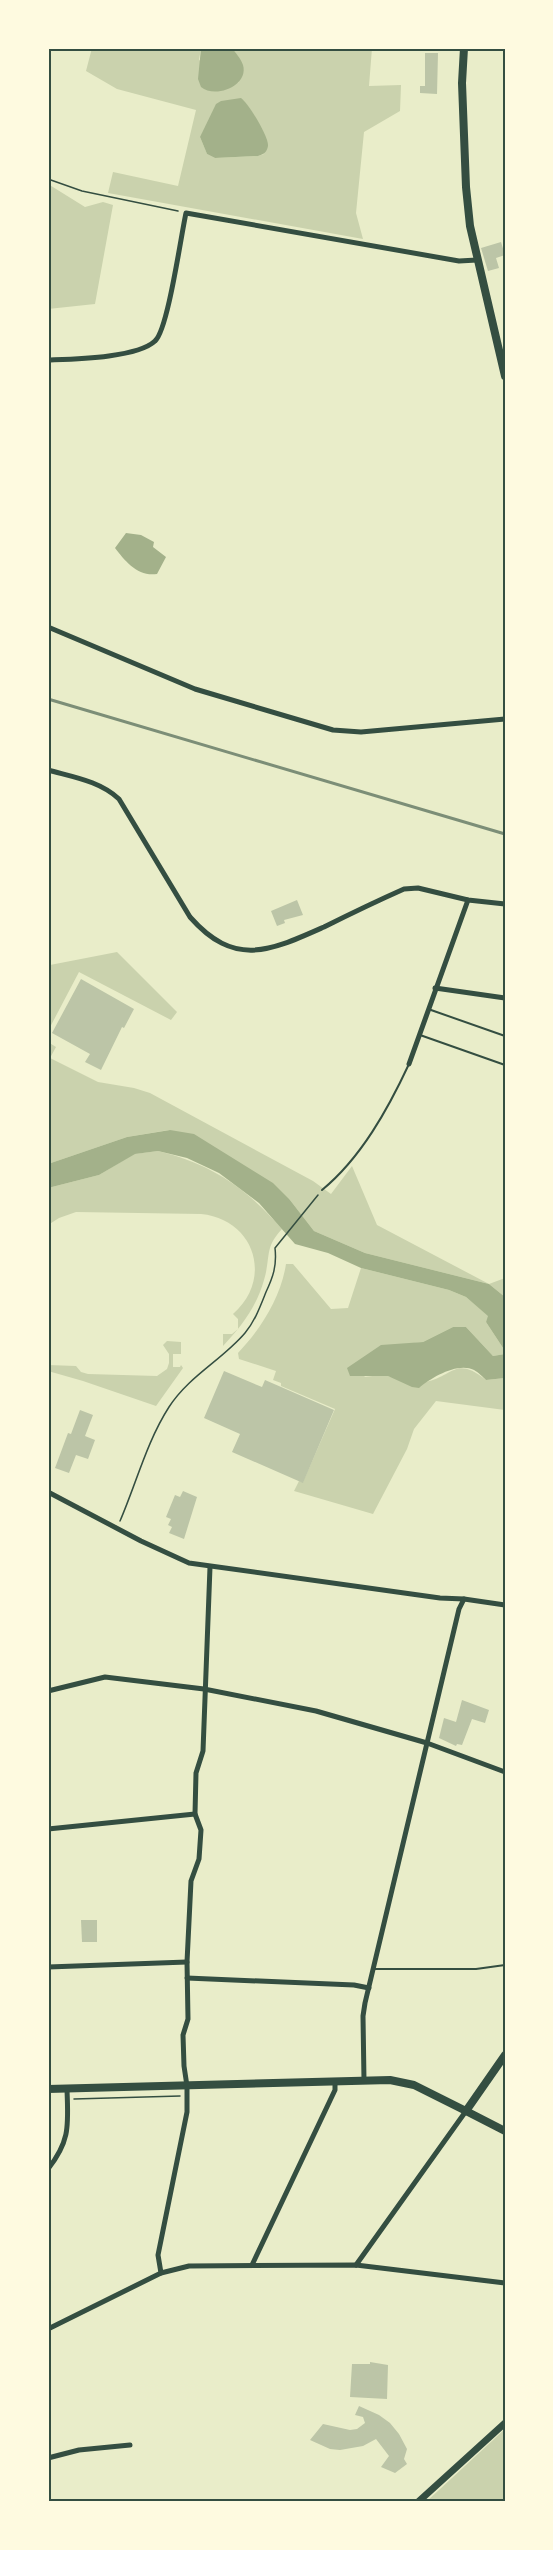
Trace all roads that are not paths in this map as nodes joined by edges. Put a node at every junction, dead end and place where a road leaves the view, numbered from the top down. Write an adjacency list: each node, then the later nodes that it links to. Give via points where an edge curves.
1 (464, 48): 2 (main road, via 466,188)
2 (477, 260): 3 (street, via 459,261 186,213 164,323 156,341 147,347 108,356); 4 (main road)
3 (48, 360)
4 (505, 376)
5 (48, 627): 6 (street, via 195,689 333,730 361,732)
6 (505, 719)
7 (48, 770): 8 (street, via 92,782 119,799 190,917 221,944 254,950 283,946 409,888)
8 (468, 900): 9 (street); 10 (street)
9 (505, 904)
10 (435, 988): 11 (street); 12 (street)
11 (505, 998)
12 (428, 1009): 13 (street); 14 (lane)
13 (419, 1035): 15 (street); 16 (lane)
14 (505, 1036)
15 (409, 1064): 17 (lane, via 385,1110 343,1172)
16 (505, 1065)
17 (322, 1190)
18 (48, 1492): 19 (street, via 182,1561)
19 (210, 1567): 20 (street); 22 (street)
20 (464, 1599): 21 (street); 24 (street)
21 (505, 1605)
22 (204, 1689): 23 (street, via 105,1677); 24 (street, via 316,1711); 26 (street, via 203,1751 196,1773)
23 (48, 1691)
24 (427, 1743): 25 (street); 31 (street)
25 (505, 1772)
26 (195, 1814): 27 (street); 28 (street, via 200,1826 199,1859 191,1881)
27 (48, 1829)
28 (187, 1962): 30 (street); 32 (street)
29 (505, 1965): 31 (lane)
30 (48, 1967)
31 (374, 1969): 33 (street)
32 (187, 1978): 33 (street); 37 (street, via 188,2019 183,2035)
33 (369, 1988): 35 (street, via 363,2016)
34 (505, 2055): 40 (main road)
35 (364, 2080): 36 (main road); 40 (main road, via 405,2083)
36 (335, 2081): 37 (main road); 43 (street, via 335,2090)
37 (187, 2086): 39 (main road); 45 (street, via 187,2112 159,2255)
38 (48, 2089): 39 (main road)
39 (67, 2089): 42 (street, via 67,2137 61,2153)
40 (466, 2111): 41 (main road); 44 (street)
41 (505, 2131)
42 (48, 2169)
43 (252, 2265): 44 (street); 45 (street, via 189,2266)
44 (356, 2265): 46 (street)
45 (161, 2273): 47 (street)
46 (505, 2283)
47 (48, 2329)
48 (505, 2423): 51 (street)
49 (130, 2445): 50 (street, via 79,2450)
50 (48, 2458)
51 (418, 2502)

